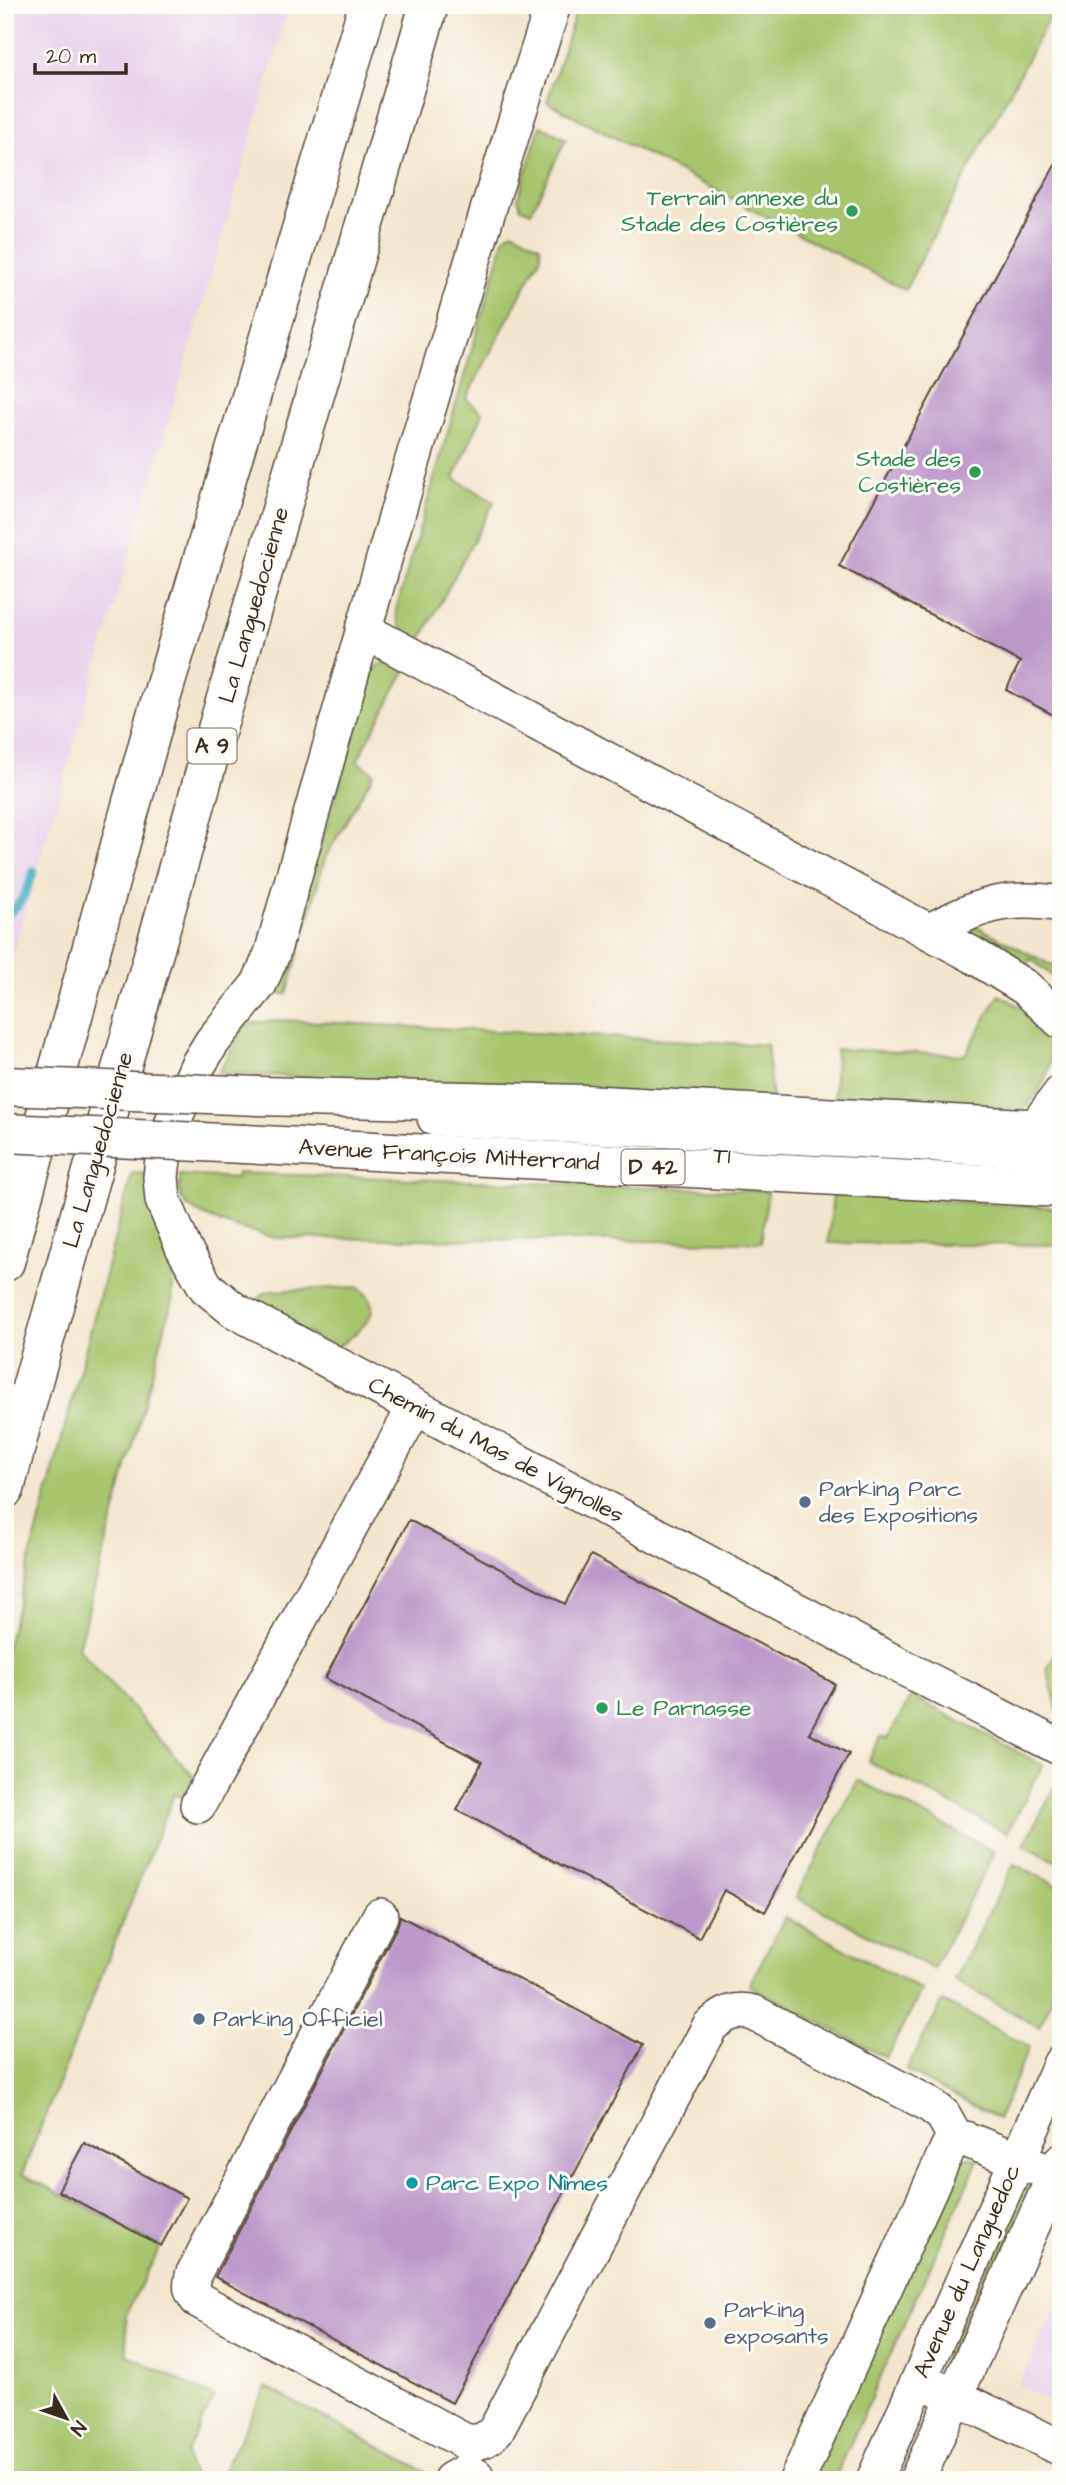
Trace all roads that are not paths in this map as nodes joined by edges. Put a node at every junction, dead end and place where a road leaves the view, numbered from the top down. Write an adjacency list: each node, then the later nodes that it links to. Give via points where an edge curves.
1 (368, 5): 15 (main road, A 9, via 155,719)
2 (429, 5): 17 (main road, La Languedocienne / A 9, via 215,736)
3 (553, 5): 4 (street, Chemin du Mas de Vignolles, via 488,206)
4 (363, 630): 6 (street); 16 (street, Chemin du Mas de Vignolles, via 272,954 259,984 198,1065 174,1119 161,1177 163,1200 206,1286 234,1310)
5 (1061, 904): 6 (street, via 1002,901 966,912)
6 (930, 931): 7 (street, via 1026,988)
7 (1061, 1021)
8 (5, 1086): 10 (main road, Avenue François Mitterrand / D 42, bridge)
9 (1061, 1093): 12 (street)
10 (255, 1120): 11 (main road, Avenue François Mitterrand / D 42, bridge); 12 (main road, Avenue François Mitterrand / D 42, via 585,1104); 13 (street, T1 / T1, via 922,1166); 14 (main road, Avenue François Mitterrand / D 42)
11 (5, 1133)
12 (1052, 1137)
13 (1061, 1171)
14 (1061, 1188)
15 (5, 1262)
16 (415, 1407): 18 (street, Chemin du Mas de Vignolles); 19 (street)
17 (5, 1489)
18 (1061, 1748)
19 (198, 1805)
20 (380, 1916): 22 (street, via 193,2275 191,2292 198,2300 464,2441 488,2439 496,2430 710,2025 725,2013 740,2009 754,2013 929,2104 943,2115)
21 (1061, 2063): 23 (street, Avenue du Languedoc)
22 (957, 2140): 23 (street, via 974,2141); 28 (street, via 942,2157)
23 (1017, 2159): 24 (street); 25 (street, Avenue du Languedoc)
24 (1058, 2168): 26 (street, Avenue du Languedoc)
25 (919, 2379): 26 (street); 29 (street, Avenue du Languedoc)
26 (955, 2396): 27 (street); 30 (street, Avenue du Languedoc)
27 (1061, 2448)
28 (797, 2480)
29 (874, 2480)
30 (917, 2480)

